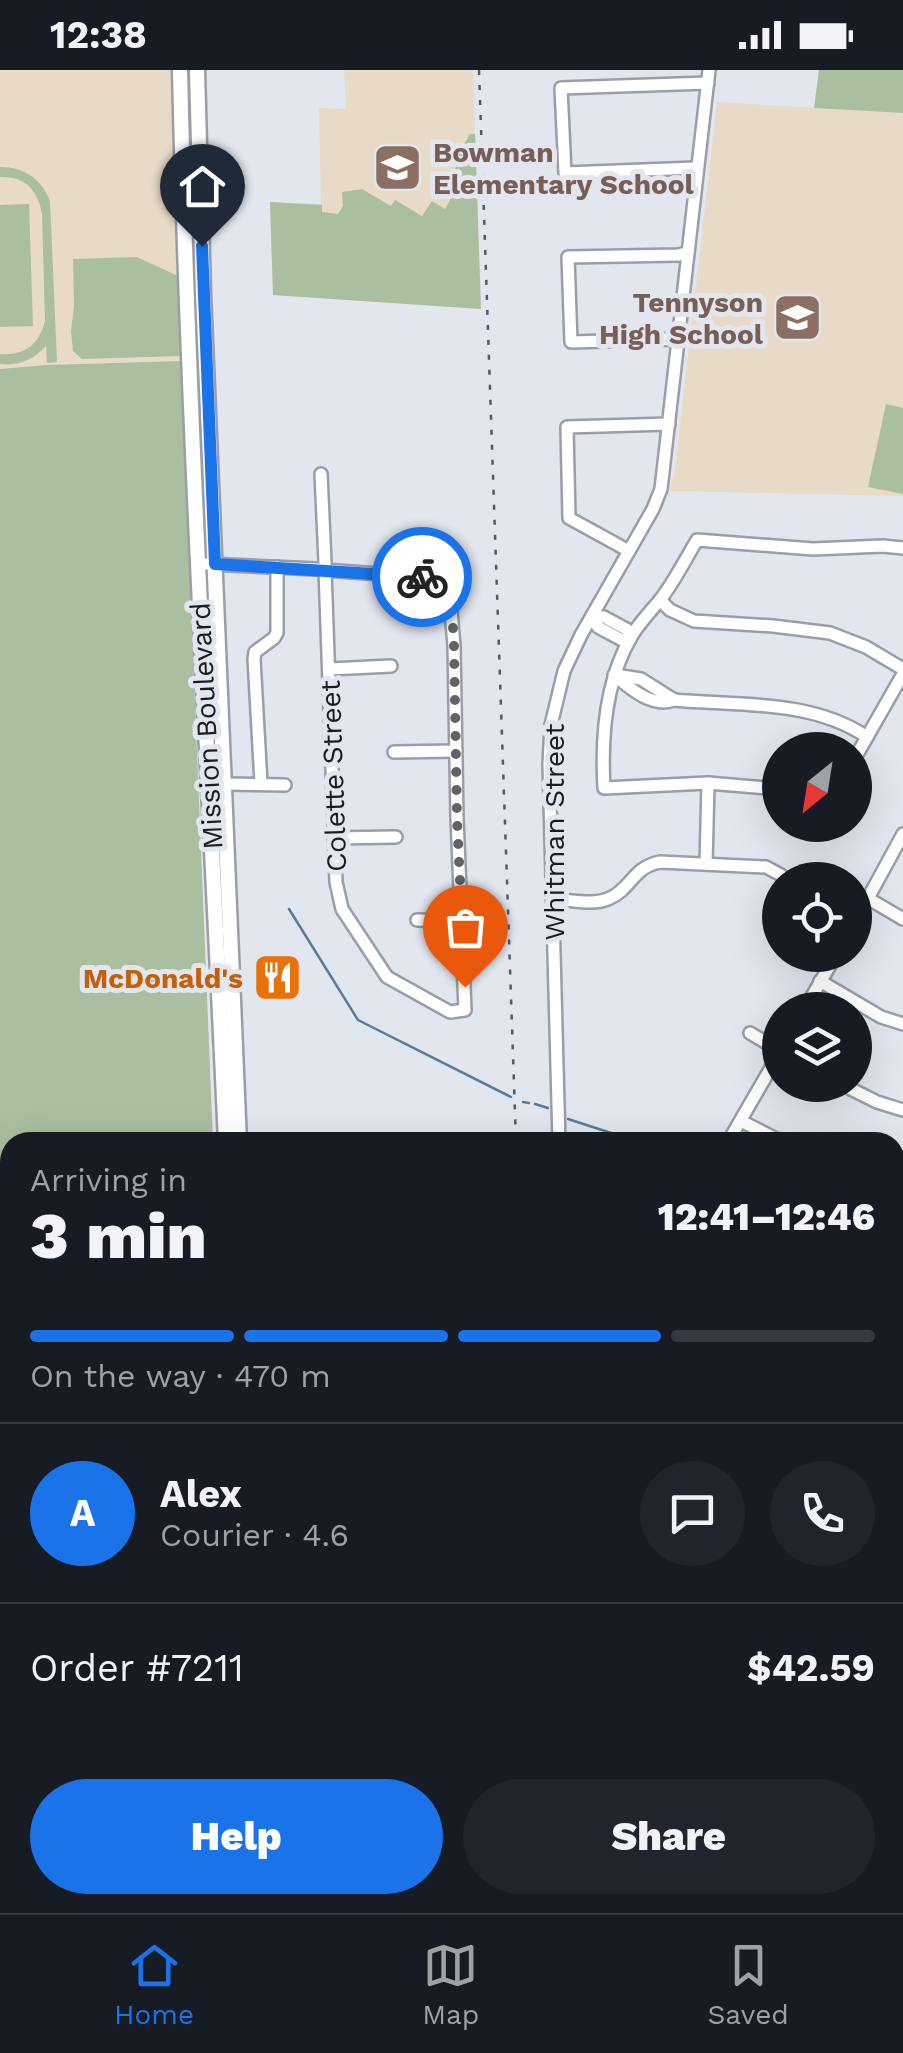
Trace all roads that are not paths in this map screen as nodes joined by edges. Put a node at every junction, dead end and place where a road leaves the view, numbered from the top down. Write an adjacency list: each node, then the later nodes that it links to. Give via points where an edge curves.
1 (180, 70): 6 (main road, Mission Boulevard)
2 (197, 70): 7 (main road, Mission Boulevard)
3 (709, 76): 4 (street, Whitman Street); 4 (street, via 562,88 565,173)
4 (696, 168): 5 (street, Whitman Street)
5 (688, 252): 8 (street, Whitman Street); 8 (street, via 568,257 571,342)
6 (186, 294): 7 (main road); 13 (main road, Mission Boulevard)
7 (205, 335): 14 (main road, Mission Boulevard)
8 (678, 339): 9 (street, Whitman Street)
9 (669, 424): 12 (street, Whitman Street, via 661,489); 12 (street, via 567,427 570,518)
10 (321, 474): 16 (street, Colette Street)
11 (903, 548): 17 (street, via 697,540)
12 (629, 551): 18 (street, Whitman Street)
13 (198, 564): 14 (street); 44 (main road, Mission Boulevard)
14 (215, 564): 15 (street); 29 (main road, Mission Boulevard)
15 (277, 568): 16 (street); 30 (street, via 277,633 254,658)
16 (325, 570): 21 (street, Colette Street); 26 (street, via 447,582)
17 (660, 600): 19 (street); 22 (street, via 694,621 849,638)
18 (592, 616): 19 (street, via 598,627); 39 (street, Whitman Street, via 564,671 550,725)
19 (630, 639): 23 (street)
20 (391, 666): 21 (street)
21 (330, 669): 35 (street, Colette Street)
22 (903, 672): 25 (street)
23 (614, 675): 24 (street, via 654,702 814,713); 28 (street, via 602,743 604,788)
24 (859, 732)
25 (870, 732)
26 (456, 751): 27 (street); 43 (street)
27 (394, 752)
28 (708, 783): 32 (street); 36 (street)
29 (224, 784): 30 (street); 48 (main road, Mission Boulevard)
30 (261, 784): 31 (street)
31 (284, 785)
32 (762, 788)
33 (903, 834): 38 (street)
34 (396, 836): 35 (street)
35 (336, 838): 43 (street, Colette Street, via 342,909 382,971 450,1012 465,1010)
36 (706, 864): 37 (street); 39 (street, via 647,864 613,898)
37 (762, 866)
38 (872, 892)
39 (554, 899): 58 (street, Whitman Street)
40 (872, 900): 41 (street)
41 (903, 919)
42 (417, 920): 43 (street)
43 (463, 921)
44 (218, 962): 48 (main road); 56 (main road, Mission Boulevard)
45 (826, 972): 46 (street)
46 (820, 981): 47 (street); 49 (street)
47 (814, 992)
48 (233, 1012): 57 (main road, Mission Boulevard)
49 (903, 1024)
50 (750, 1033): 51 (street)
51 (762, 1040)
52 (762, 1083): 55 (street)
53 (872, 1100): 54 (street)
54 (903, 1110)
55 (741, 1121): 59 (street); 60 (street)
56 (226, 1132)
57 (238, 1132)
58 (559, 1132)
59 (734, 1132)
60 (762, 1132)

